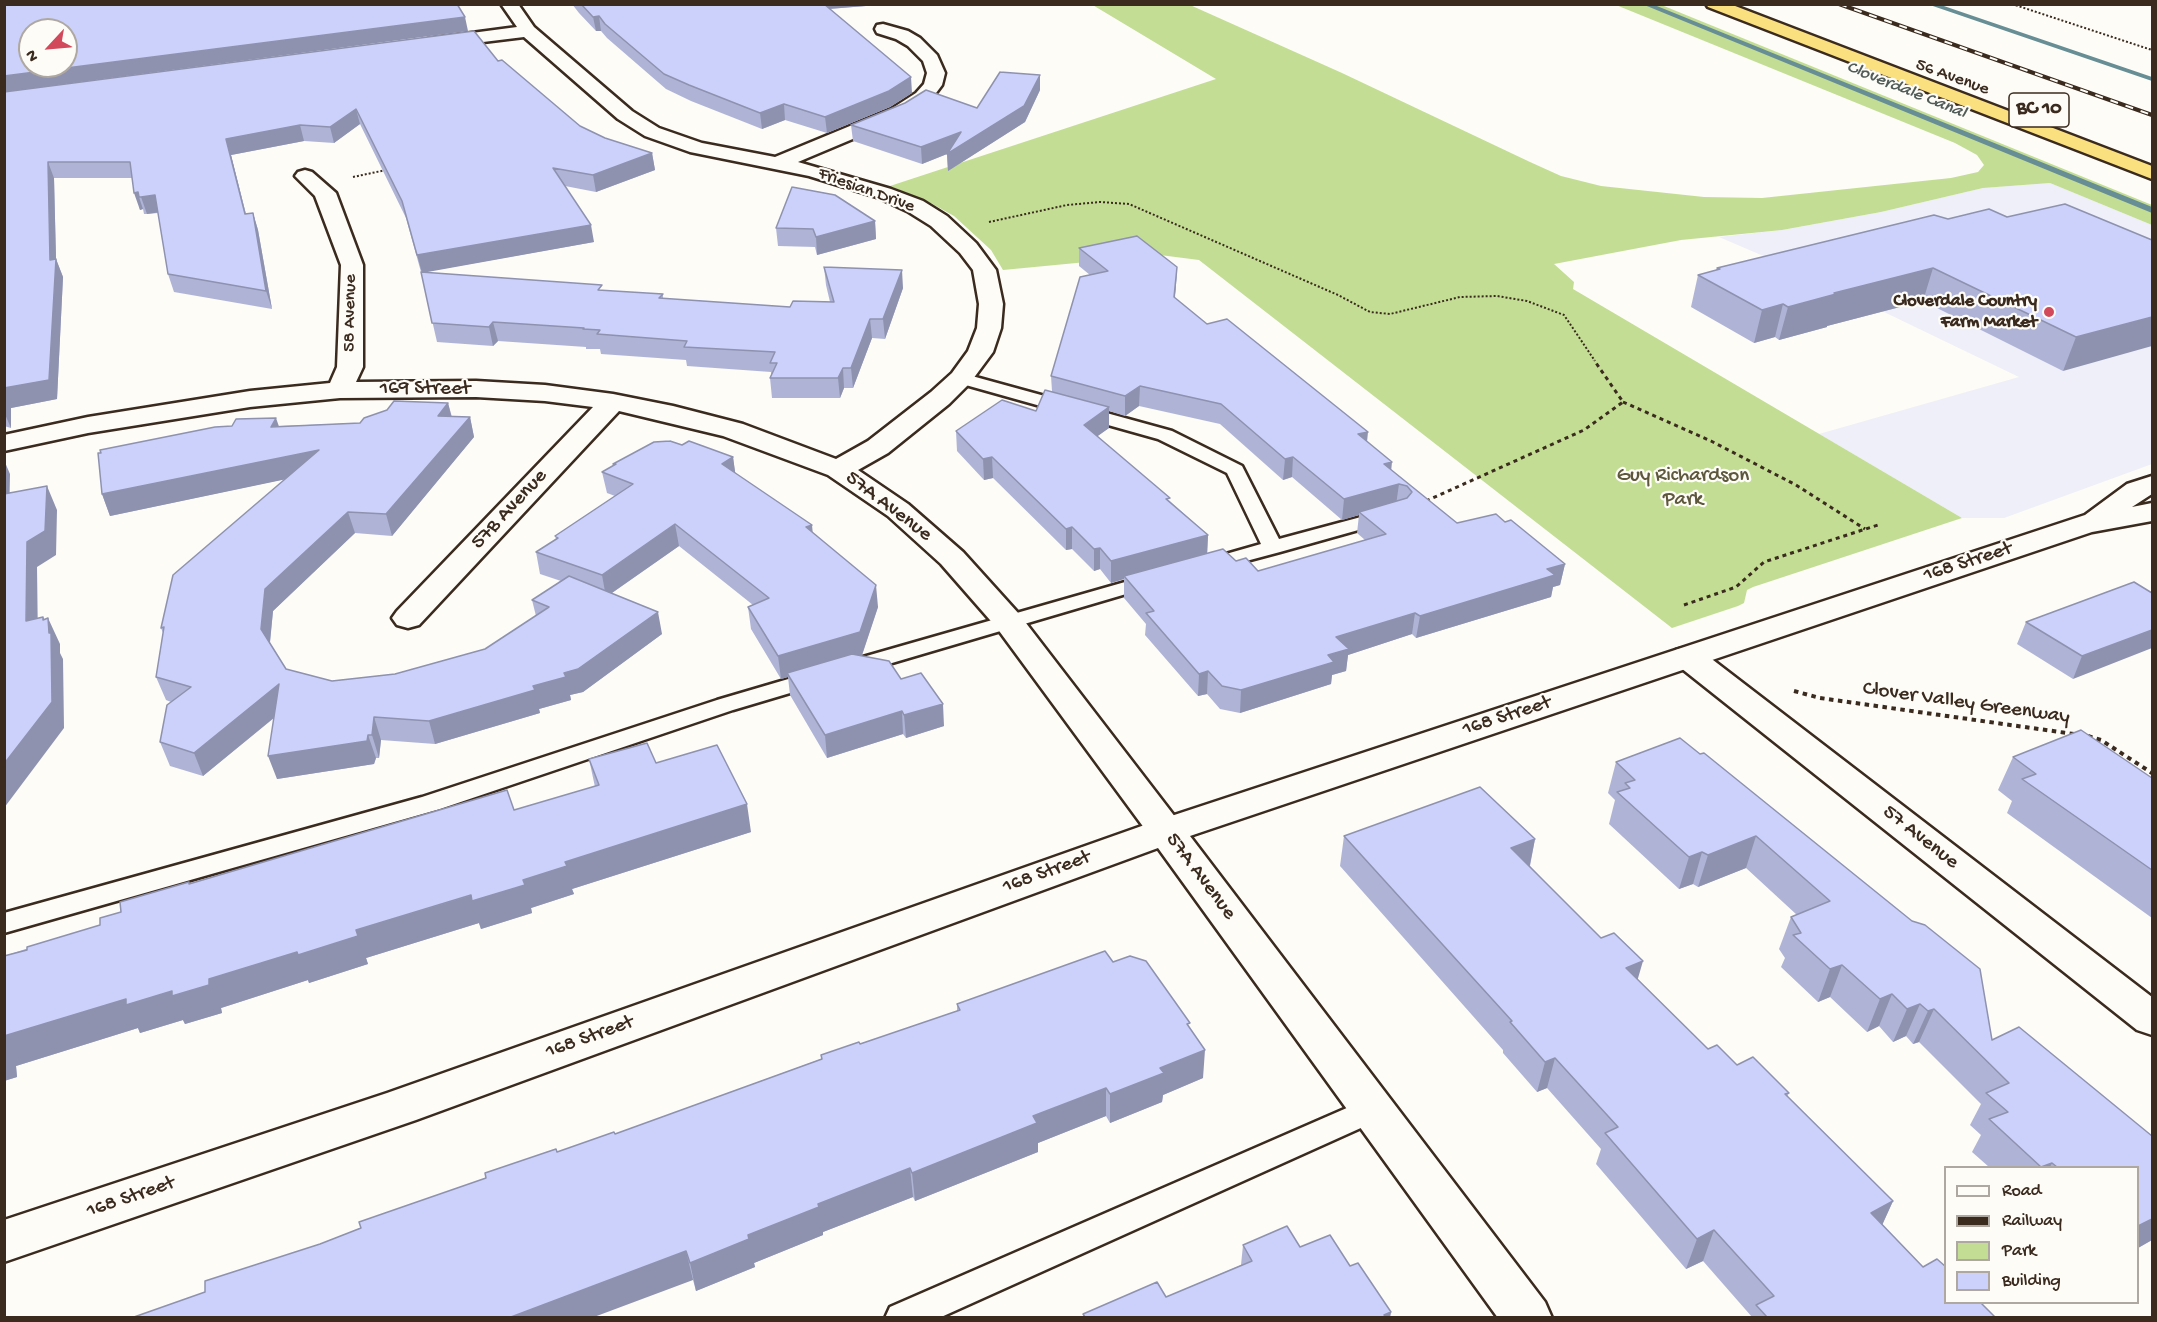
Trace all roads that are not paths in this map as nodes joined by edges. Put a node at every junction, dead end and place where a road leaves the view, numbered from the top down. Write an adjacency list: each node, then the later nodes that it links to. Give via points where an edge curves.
1 (508, 4): 5 (street, Friesian Drive)
2 (1714, 4): 9 (highway, 56 Avenue / BC 10)
3 (1751, 4): 7 (highway, 56 Avenue / BC 10)
4 (883, 29): 8 (street, via 914,42 931,58 936,73 933,85 898,113)
5 (528, 31): 6 (street); 8 (street, Friesian Drive, via 625,115 652,132 697,148)
6 (419, 45)
7 (2109, 137)
8 (776, 164): 11 (street, Friesian Drive, via 850,182 915,206 939,221 968,248 984,270 991,304 989,328 980,352)
9 (2152, 173)
10 (308, 179): 12 (street, 58 Avenue, via 325,193 352,265 350,367)
11 (961, 378): 15 (street, Friesian Drive, via 878,447); 20 (lane, via 1165,435 1235,470)
12 (340, 390): 13 (street, 169 Street, via 476,389); 14 (street, 169 Street, via 178,410)
13 (613, 402): 15 (street, 169 Street, via 733,430); 21 (street, 57B Avenue)
14 (4, 443)
15 (838, 469): 22 (street, 57A Avenue, via 898,510 943,550)
16 (2152, 484): 19 (street, 168 Street, via 2137,490)
17 (2152, 512): 19 (street, 168 Street)
18 (1397, 513): 20 (lane)
19 (2094, 521): 23 (street, 168 Street)
20 (1273, 548): 22 (lane)
21 (408, 618)
22 (1008, 621): 24 (street, 57A Avenue); 25 (lane, via 724,705 430,802)
23 (1688, 657): 24 (street, 168 Street); 26 (street, 57 Avenue)
24 (1166, 831): 27 (street, 57A Avenue); 28 (street, 168 Street, via 400,1107)
25 (4, 923)
26 (2152, 1019)
27 (1372, 1109): 29 (lane); 30 (street, 57A Avenue)
28 (4, 1241)
29 (902, 1317)
30 (1527, 1317)

